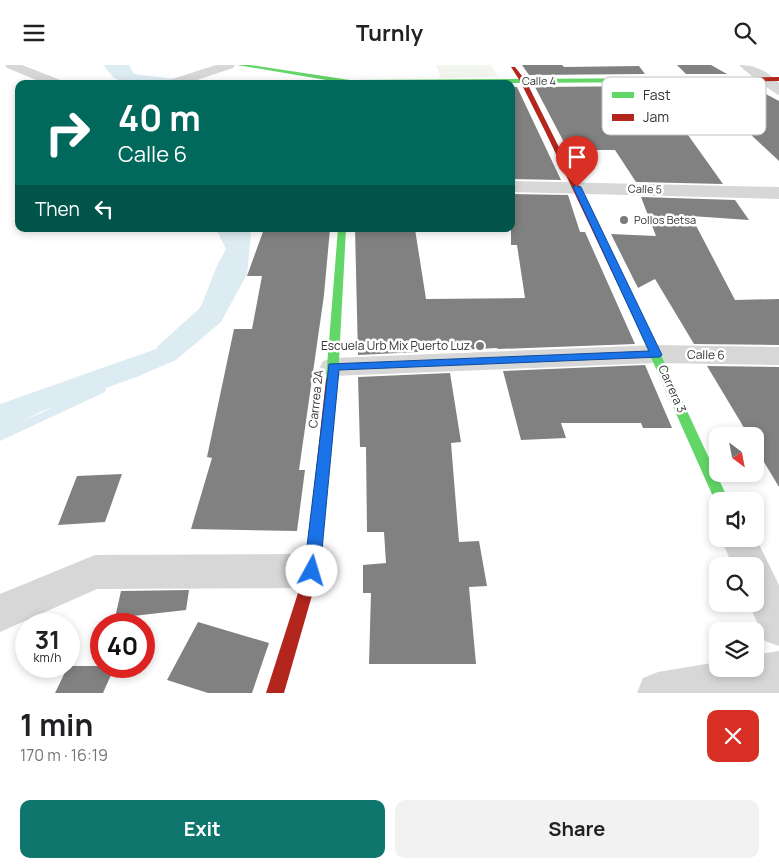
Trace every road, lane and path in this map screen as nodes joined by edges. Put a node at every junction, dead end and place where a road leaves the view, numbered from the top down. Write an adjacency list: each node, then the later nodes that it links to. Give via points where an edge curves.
1 (11, 65): 7 (street)
2 (229, 65): 8 (street)
3 (240, 65): 9 (street, Calle 4)
4 (510, 65): 12 (street, Carrera 3)
5 (745, 65): 6 (street)
6 (773, 79): 13 (street)
7 (48, 80)
8 (182, 80)
9 (332, 80)
10 (602, 80): 12 (street, Calle 4)
11 (515, 81): 12 (street, Calle 4)
12 (523, 81): 15 (street, Carrera 3)
13 (779, 91)
14 (515, 186): 15 (street, Calle 5)
15 (577, 187): 16 (street, Calle 5); 18 (street, Carrera 3)
16 (779, 193)
17 (342, 232): 20 (street, Carrrea 2A)
18 (656, 355): 19 (street, Calle 6); 20 (street, Calle 6); 21 (street, Carrera 3)
19 (779, 356)
20 (333, 367): 22 (street, Carrrea 2A)
21 (718, 492)
22 (312, 571): 24 (street, via 95,572); 27 (street, Carrrea 2A)
23 (764, 594): 25 (street)
24 (0, 613)
25 (779, 627)
26 (779, 672): 28 (street)
27 (275, 693)
28 (658, 693)

